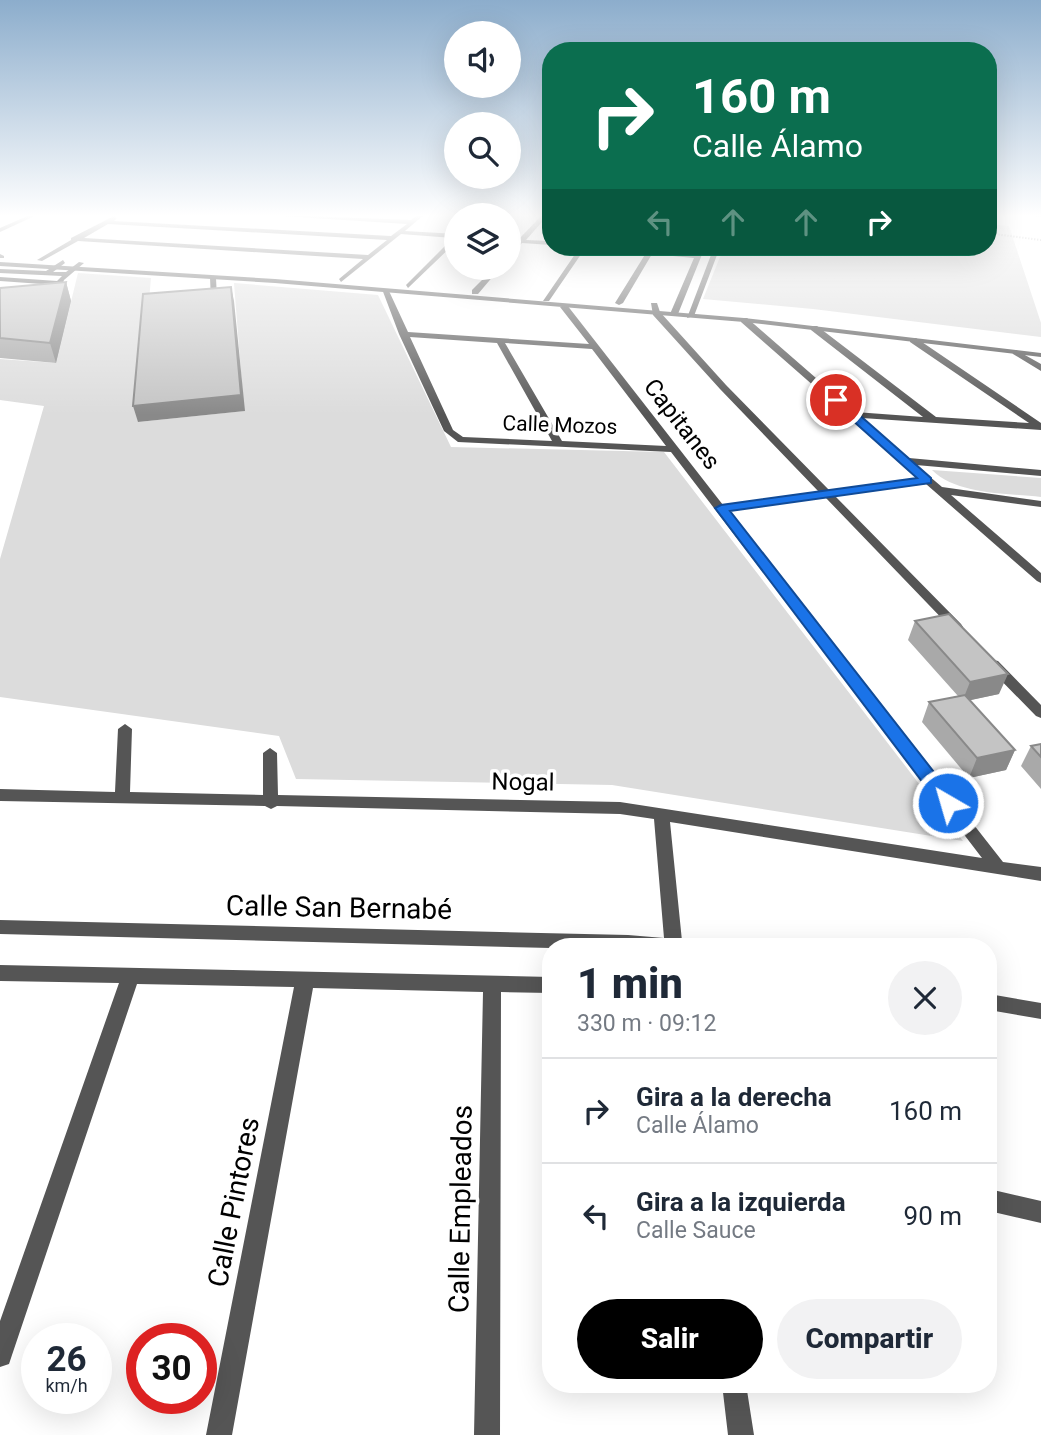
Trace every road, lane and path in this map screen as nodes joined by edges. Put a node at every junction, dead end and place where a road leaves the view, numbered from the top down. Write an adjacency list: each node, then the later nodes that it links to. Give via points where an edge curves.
1 (29, 281): 11 (lane)
2 (213, 281): 16 (lane)
3 (252, 281): 13 (street)
4 (360, 281): 12 (street)
5 (413, 281): 12 (street)
6 (485, 281): 14 (street)
7 (559, 281): 17 (street)
8 (632, 281): 18 (street)
9 (688, 281): 21 (street)
10 (704, 281): 22 (street)
11 (58, 283): 15 (lane, via 55,295)
12 (408, 286): 14 (street)
13 (385, 291): 19 (street); 25 (street)
14 (475, 292): 17 (street)
15 (40, 298)
16 (214, 299)
17 (546, 299): 18 (street)
18 (619, 303): 20 (street)
19 (564, 307): 20 (street); 29 (street, Capitanes)
20 (655, 309): 21 (street); 42 (street, via 723,387)
21 (677, 311): 22 (street)
22 (692, 312): 23 (street); 28 (street)
23 (744, 320): 24 (street); 33 (street)
24 (814, 328): 26 (street); 34 (street)
25 (403, 334): 27 (street); 36 (street, Calle Mozos, via 449,431 461,439)
26 (913, 340): 30 (street); 35 (street)
27 (499, 341): 29 (street); 36 (street)
28 (1041, 346)
29 (597, 347): 37 (street, Capitanes)
30 (1016, 352): 31 (street); 32 (street)
31 (1041, 355)
32 (1041, 368)
33 (854, 415): 34 (street); 38 (street)
34 (932, 419): 35 (street)
35 (1040, 426)
36 (559, 444): 37 (street, Calle Mozos)
37 (674, 449): 44 (street, Capitanes)
38 (905, 461): 39 (street); 40 (street)
39 (1041, 473)
40 (926, 481): 41 (street); 42 (street)
41 (938, 490): 43 (street); 45 (street)
42 (829, 494): 44 (street); 46 (street)
43 (1041, 504)
44 (721, 508): 55 (street, Capitanes)
45 (1041, 579)
46 (964, 634)
47 (983, 653): 48 (street)
48 (1041, 713)
49 (125, 729): 52 (street)
50 (270, 753): 53 (street)
51 (0, 795): 52 (street, Nogal)
52 (122, 799): 53 (street, Nogal)
53 (271, 803): 54 (street, Nogal, via 578,805)
54 (662, 816): 55 (street, Nogal); 58 (street)
55 (997, 866): 56 (street, Nogal)
56 (1041, 874)
57 (0, 927): 59 (street, Calle San Bernabé)
58 (674, 938)
59 (542, 940)
60 (0, 974): 61 (street)
61 (131, 976): 62 (street); 69 (street)
62 (305, 980): 63 (street); 71 (street, Calle Pintores)
63 (492, 984): 64 (street); 72 (street, Calle Empleados)
64 (542, 985)
65 (997, 1003): 66 (street)
66 (1041, 1011)
67 (997, 1202): 68 (street)
68 (1041, 1212)
69 (0, 1355)
70 (735, 1393): 73 (street)
71 (219, 1435)
72 (487, 1435)
73 (741, 1435)

